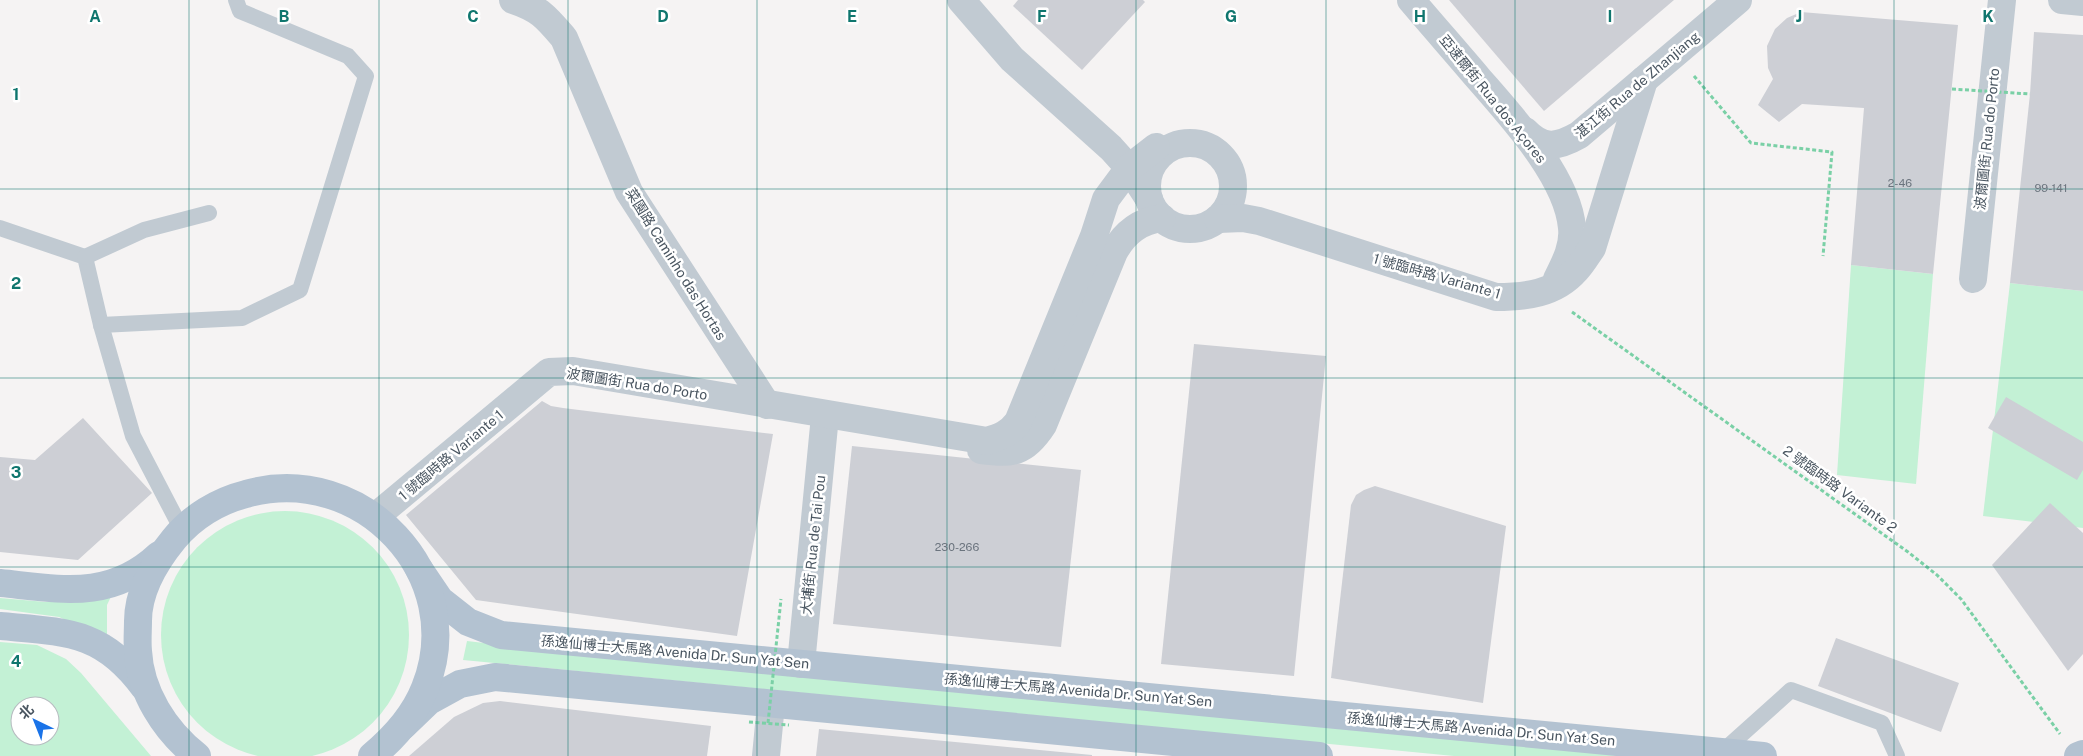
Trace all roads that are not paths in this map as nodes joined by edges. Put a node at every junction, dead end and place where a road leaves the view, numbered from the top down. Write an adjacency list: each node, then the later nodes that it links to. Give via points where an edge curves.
1 (236, 0): 25 (lane, via 240,10 348,56 366,76 300,290 242,318)
2 (513, 0): 27 (street, 菜園路 Caminho das Hortas, via 540,12 564,38 629,192)
3 (960, 0): 11 (street, via 1012,59)
4 (1411, 0): 10 (street, 亞速爾街 Rua dos Açores)
5 (1738, 0): 9 (street, 湛江街 Rua de Zhanjiang)
6 (2002, 0): 23 (street, 波爾圖街 Rua do Porto)
7 (2062, 0): 8 (street)
8 (2083, 2)
9 (1644, 80): 10 (street, 湛江街 Rua de Zhanjiang, via 1579,135 1563,144 1546,145 1530,136); 24 (street, 1 號臨時路 Variante 1, via 1592,248 1575,271)
10 (1508, 114): 24 (street, 亞速爾街 Rua dos Açores, via 1553,175 1564,197 1572,229 1568,256)
11 (1090, 128): 12 (street, 1 號臨時路 Variante 1, via 1118,138); 13 (street)
12 (1167, 146): 14 (street); 15 (street, 1 號臨時路 Variante 1, via 1191,142 1206,145 1219,153); 17 (street, via 1152,165 1148,181)
13 (1111, 148): 14 (street); 16 (street, via 1114,161)
14 (1129, 168): 16 (street); 17 (street)
15 (1233, 178): 19 (street, via 1233,193 1228,207); 21 (street, 1 號臨時路 Variante 1, via 1250,199)
16 (1106, 199): 27 (street, 波爾圖街 Rua do Porto, via 1018,422 1003,436 987,441)
17 (1156, 208): 19 (street, 1 號臨時路 Variante 1, via 1172,225 1184,228 1196,228); 28 (street, 波爾圖街 Rua do Porto, via 1149,220 1134,227 1114,252 1042,424 1033,440 1024,447 1008,453)
18 (209, 213): 22 (lane, via 144,230)
19 (1218, 219): 21 (street, 1 號臨時路 Variante 1, via 1243,218)
20 (0, 228): 22 (lane)
21 (1301, 233): 24 (street, 1 號臨時路 Variante 1, via 1496,297 1525,297)
22 (85, 257): 25 (lane)
23 (1973, 279)
24 (1548, 289)
25 (101, 325): 30 (lane, via 134,436)
26 (526, 392): 27 (street, 波爾圖街 Rua do Porto, via 549,372 573,372); 28 (street, 波爾圖街 Rua do Porto, via 553,384 577,384); 29 (street, 1 號臨時路 Variante 1)
27 (767, 405)
28 (824, 426): 34 (street, 大埔街 Rua de Tai Pou)
29 (375, 517): 30 (main road, via 328,493 295,487 263,489 232,497 204,512); 31 (main road, via 403,543)
30 (176, 536): 32 (main road, via 146,567 114,584 79,590); 35 (main road, via 160,557 146,585 138,616 138,652)
31 (419, 569): 34 (main road, 孫逸仙博士大馬路 Avenida Dr. Sun Yat Sen, via 440,600 468,622 501,635); 37 (main road, via 430,598 434,628 432,659 425,688)
32 (0, 583)
33 (0, 626): 35 (main road, via 68,633 102,646 130,668)
34 (801, 664): 38 (main road, 孫逸仙博士大馬路 Avenida Dr. Sun Yat Sen)
35 (150, 697): 40 (main road, via 173,734)
36 (770, 714): 37 (main road, via 495,677 452,688 428,701); 39 (main road); 42 (street)
37 (403, 726): 41 (main road)
38 (1722, 752): 44 (main road, 孫逸仙博士大馬路 Avenida Dr. Sun Yat Sen); 45 (lane, via 1791,690 1882,723)
39 (1269, 754): 43 (main road)
40 (197, 756)
41 (372, 756)
42 (766, 756)
43 (1319, 756)
44 (1763, 756)
45 (1897, 756)

